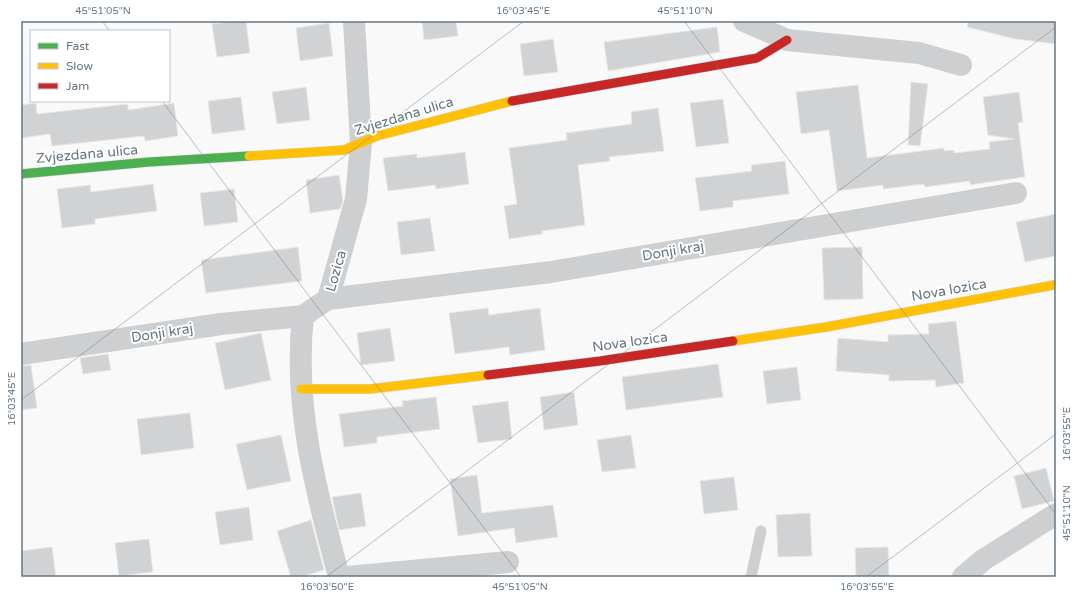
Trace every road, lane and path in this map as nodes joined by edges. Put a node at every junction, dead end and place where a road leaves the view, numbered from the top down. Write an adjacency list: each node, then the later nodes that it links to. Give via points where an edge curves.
1 (354, 21): 5 (street, Lozica)
2 (744, 21): 3 (street)
3 (787, 40): 4 (street, via 919,53); 5 (street, Zvjezdana ulica, via 757,58 498,104 377,136)
4 (961, 65)
5 (361, 143): 6 (street, Zvjezdana ulica, via 344,150 149,162); 9 (street, Lozica, via 356,199)
6 (21, 174)
7 (1016, 193): 9 (street, Donji kraj, via 551,272)
8 (1054, 285): 12 (street, Nova lozica, via 826,327 600,361 370,389)
9 (328, 299): 10 (street, Lozica)
10 (303, 316): 11 (street, Donji kraj, via 222,324); 12 (street, via 299,348)
11 (21, 354)
12 (301, 389): 16 (street, via 315,489)
13 (1056, 514): 19 (street, via 983,560)
14 (761, 531): 18 (lane)
15 (508, 562): 17 (street)
16 (339, 577)
17 (347, 577)
18 (751, 577)
19 (963, 577)

